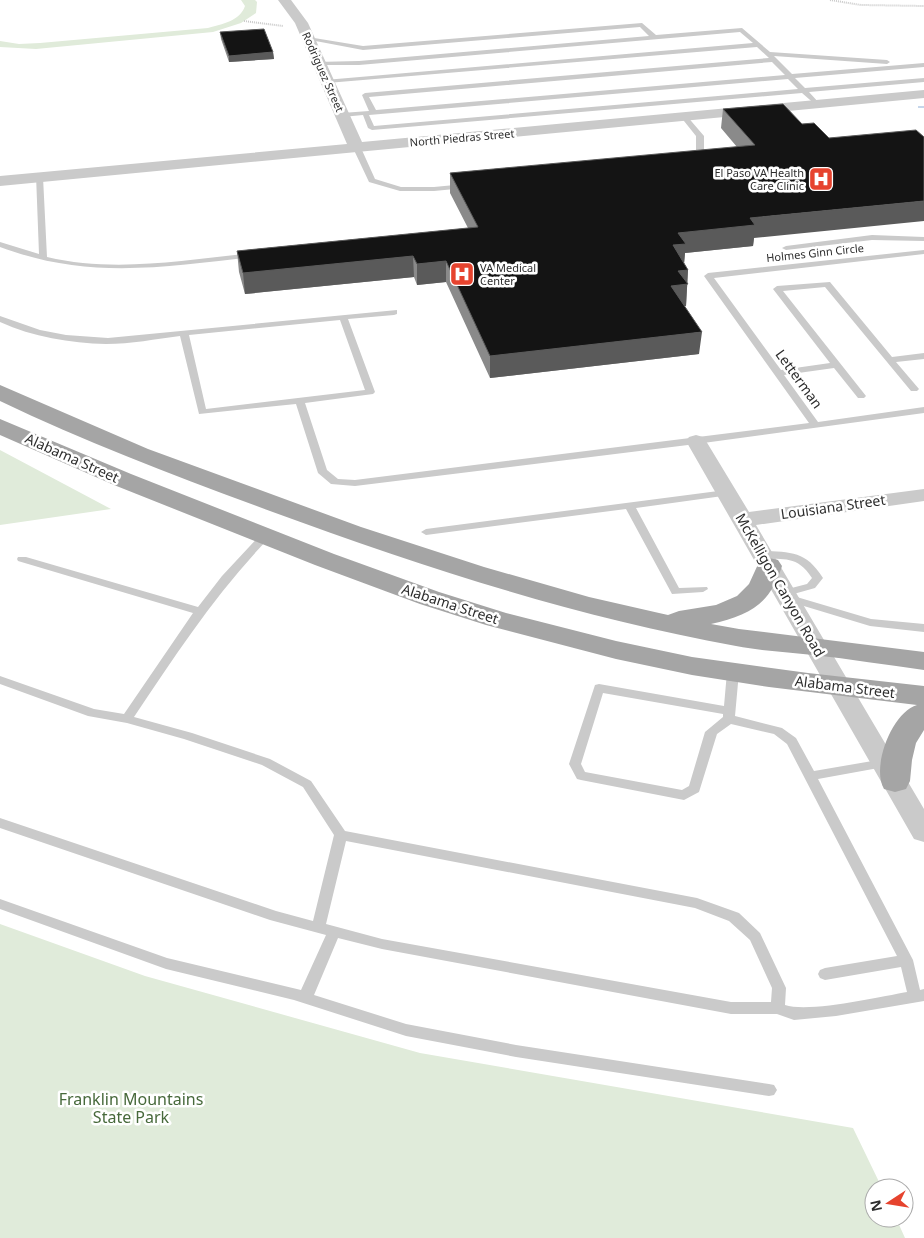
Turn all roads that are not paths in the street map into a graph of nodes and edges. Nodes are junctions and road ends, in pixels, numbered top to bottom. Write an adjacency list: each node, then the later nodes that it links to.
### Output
1 (285, 0): 2 (street, Rodriguez Street)
2 (306, 33): 3 (lane); 7 (street, Rodriguez Street)
3 (654, 37): 4 (lane); 7 (lane)
4 (757, 45): 5 (lane); 11 (lane)
5 (768, 54): 6 (lane); 8 (lane)
6 (773, 60): 9 (lane); 15 (lane)
7 (318, 63): 11 (street, Rodriguez Street)
8 (924, 65): 9 (lane)
9 (789, 76): 12 (lane); 15 (lane)
10 (924, 80): 12 (lane)
11 (327, 81): 16 (street, Rodriguez Street)
12 (804, 91): 14 (lane); 15 (lane)
13 (924, 94): 14 (street, North Piedras Street)
14 (817, 104): 17 (street, North Piedras Street)
15 (369, 112): 16 (lane)
16 (342, 115): 18 (street, Rodriguez Street)
17 (684, 116): 18 (street, North Piedras Street); 19 (lane)
18 (357, 148): 20 (street, North Piedras Street); 22 (lane)
19 (684, 161)
20 (39, 177): 21 (street, North Piedras Street); 28 (lane)
21 (0, 181)
22 (473, 185)
23 (924, 239): 27 (lane)
24 (0, 244): 28 (lane)
25 (924, 252): 27 (lane, Holmes Ginn Circle)
26 (260, 254): 28 (lane)
27 (794, 257): 29 (lane, Holmes Ginn Circle)
28 (43, 258)
29 (708, 276): 37 (lane, Letterman)
30 (394, 312): 31 (lane)
31 (344, 317): 33 (lane); 41 (lane)
32 (0, 319): 33 (lane)
33 (184, 334): 41 (lane)
34 (924, 356): 35 (lane)
35 (890, 360): 36 (lane); 38 (lane)
36 (837, 366): 37 (lane); 40 (lane)
37 (778, 373): 43 (lane, Letterman)
38 (914, 389)
39 (0, 392): 57 (main road, Alabama Street)
40 (861, 396)
41 (300, 400): 45 (lane, Letterman)
42 (924, 410): 43 (lane)
43 (815, 424): 45 (lane, Letterman)
44 (0, 426): 51 (main road, Alabama Street)
45 (696, 441): 46 (street, McKelligon Canyon Road)
46 (726, 493): 48 (lane); 49 (street, McKelligon Canyon Road)
47 (924, 494): 49 (street, Louisiana Street)
48 (630, 506): 50 (lane); 54 (lane)
49 (742, 520): 53 (street, McKelligon Canyon Road)
50 (426, 532)
51 (265, 536): 56 (lane); 61 (main road, Alabama Street)
52 (22, 559): 56 (lane)
53 (765, 560): 55 (street, McKelligon Canyon Road); 55 (lane); 57 (main road)
54 (703, 589)
55 (786, 595): 58 (lane); 59 (street, McKelligon Canyon Road)
56 (201, 612): 67 (lane)
57 (659, 622): 59 (main road, Alabama Street)
58 (924, 628)
59 (815, 646): 60 (main road, Alabama Street); 63 (street, McKelligon Canyon Road)
60 (924, 661)
61 (733, 672): 63 (main road, Alabama Street); 66 (lane)
62 (0, 680): 67 (lane)
63 (840, 687): 64 (main road, Alabama Street); 68 (street, McKelligon Canyon Road)
64 (924, 696)
65 (924, 713): 68 (main road)
66 (729, 715): 66 (lane); 69 (lane)
67 (127, 719): 72 (lane)
68 (889, 772): 69 (lane); 71 (street, McKelligon Canyon Road)
69 (810, 776): 76 (lane)
70 (0, 823): 74 (lane)
71 (924, 832)
72 (341, 835): 74 (lane); 80 (lane)
73 (0, 904): 79 (lane)
74 (318, 927): 75 (lane)
75 (334, 931): 79 (lane); 80 (lane)
76 (906, 960): 77 (lane); 78 (lane)
77 (825, 974)
78 (920, 996): 80 (lane)
79 (305, 998): 81 (lane)
80 (778, 1008)
81 (769, 1090)

